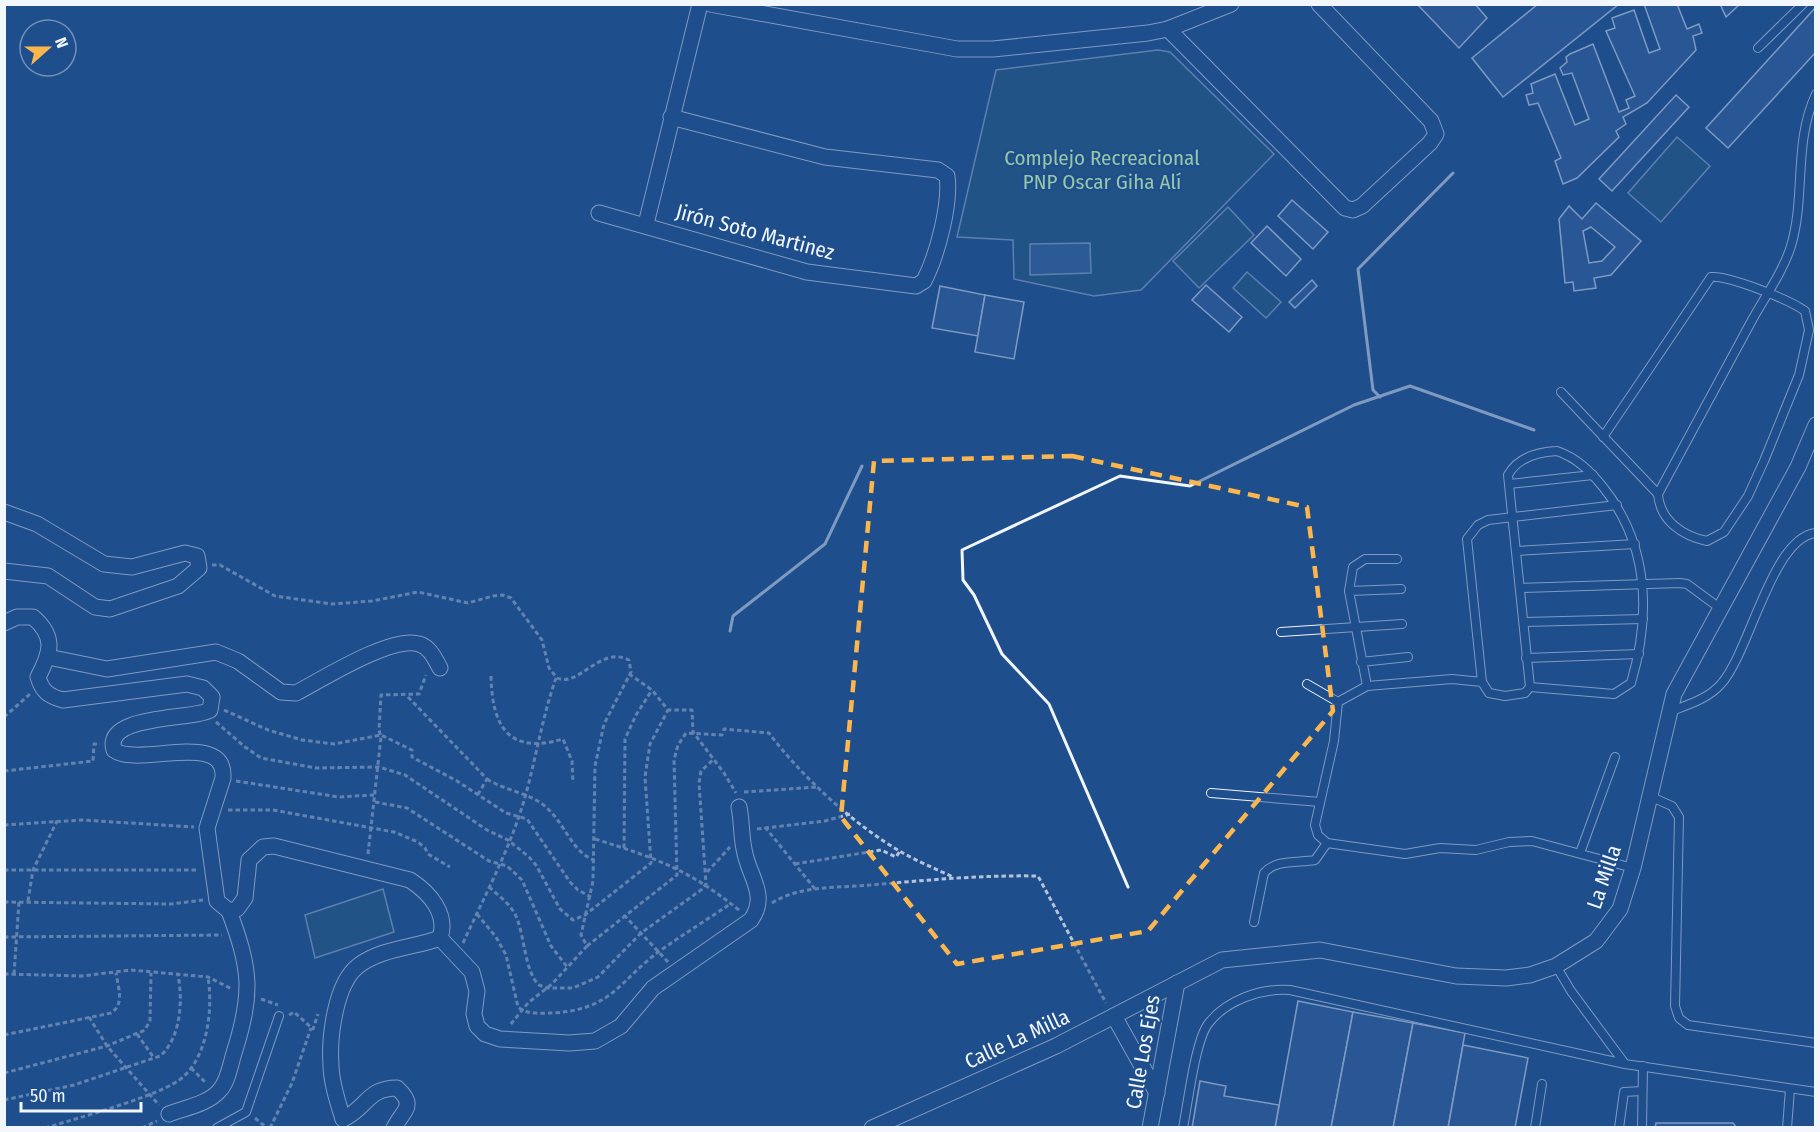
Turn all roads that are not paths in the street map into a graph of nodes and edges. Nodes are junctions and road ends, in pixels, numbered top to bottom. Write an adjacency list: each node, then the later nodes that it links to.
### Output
1 (700, 4): 9 (street)
2 (710, 4): 6 (street)
3 (1232, 4): 6 (street)
4 (1319, 4): 6 (street)
5 (1803, 4): 7 (lane)
6 (1168, 29)
7 (1758, 48)
8 (1815, 94): 12 (lane)
9 (671, 117): 11 (street); 11 (street, Jirón Soto Martinez)
10 (599, 213): 11 (street, Jirón Soto Martinez)
11 (646, 224)
12 (1767, 293): 15 (lane); 18 (lane); 18 (lane)
13 (1561, 392): 15 (lane)
14 (1815, 431): 31 (street, La Milla)
15 (1603, 437): 18 (lane)
16 (1593, 475): 17 (lane); 17 (lane); 19 (lane)
17 (1509, 484): 21 (lane)
18 (1658, 494)
19 (1617, 505): 21 (lane); 23 (lane)
20 (4, 512): 26 (street)
21 (1512, 518): 24 (lane); 44 (lane)
22 (1815, 533): 49 (lane)
23 (1635, 544): 24 (lane); 27 (lane)
24 (1516, 551): 28 (lane)
25 (1397, 559): 30 (lane)
26 (4, 571)
27 (1644, 584): 28 (lane); 31 (lane); 32 (lane)
28 (1520, 588): 33 (lane)
29 (1401, 589): 30 (lane)
30 (1348, 591): 36 (lane)
31 (1721, 609): 49 (street, La Milla)
32 (1643, 619): 33 (lane); 38 (lane)
33 (1524, 622): 41 (lane)
34 (4, 623): 39 (street)
35 (1402, 624): 36 (lane)
36 (1355, 628): 37 (lane); 42 (lane)
37 (1281, 632)
38 (1640, 654): 41 (lane); 47 (lane)
39 (48, 657): 43 (street); 58 (street)
40 (1408, 657): 42 (lane)
41 (1526, 658): 47 (lane)
42 (1361, 662): 46 (lane)
43 (440, 668)
44 (1482, 682): 46 (lane); 47 (lane)
45 (1307, 684): 48 (lane)
46 (1367, 686): 48 (lane)
47 (1530, 687)
48 (1338, 702): 54 (lane)
49 (1668, 712): 52 (street, La Milla)
50 (1615, 757): 56 (lane)
51 (1211, 793): 54 (lane)
52 (1648, 796): 57 (street, La Milla); 65 (lane)
53 (737, 799): 60 (street)
54 (1320, 802): 55 (lane)
55 (1327, 843): 56 (lane); 59 (lane)
56 (1581, 853): 57 (lane)
57 (1633, 868): 61 (street, La Milla)
58 (229, 910): 60 (street); 73 (street)
59 (1254, 922)
60 (440, 938): 74 (street)
61 (1556, 966): 62 (street, La Milla); 66 (lane)
62 (1177, 983): 64 (street, Calle La Milla); 72 (street, Calle Los Ejes)
63 (279, 1016): 75 (lane)
64 (1114, 1016): 72 (street); 77 (street, Calle La Milla)
65 (1815, 1043)
66 (1625, 1064): 67 (lane); 79 (lane)
67 (1643, 1066): 69 (lane); 70 (lane)
68 (1542, 1084): 80 (lane)
69 (1790, 1089): 71 (lane); 83 (lane)
70 (1642, 1091): 81 (lane); 82 (lane)
71 (1815, 1092)
72 (1157, 1093): 78 (street, Calle Los Ejes)
73 (169, 1114)
74 (341, 1123): 76 (street)
75 (217, 1128)
76 (394, 1128)
77 (872, 1128)
78 (1150, 1128)
79 (1183, 1128)
80 (1535, 1128)
81 (1619, 1128)
82 (1642, 1128)
83 (1787, 1128)

